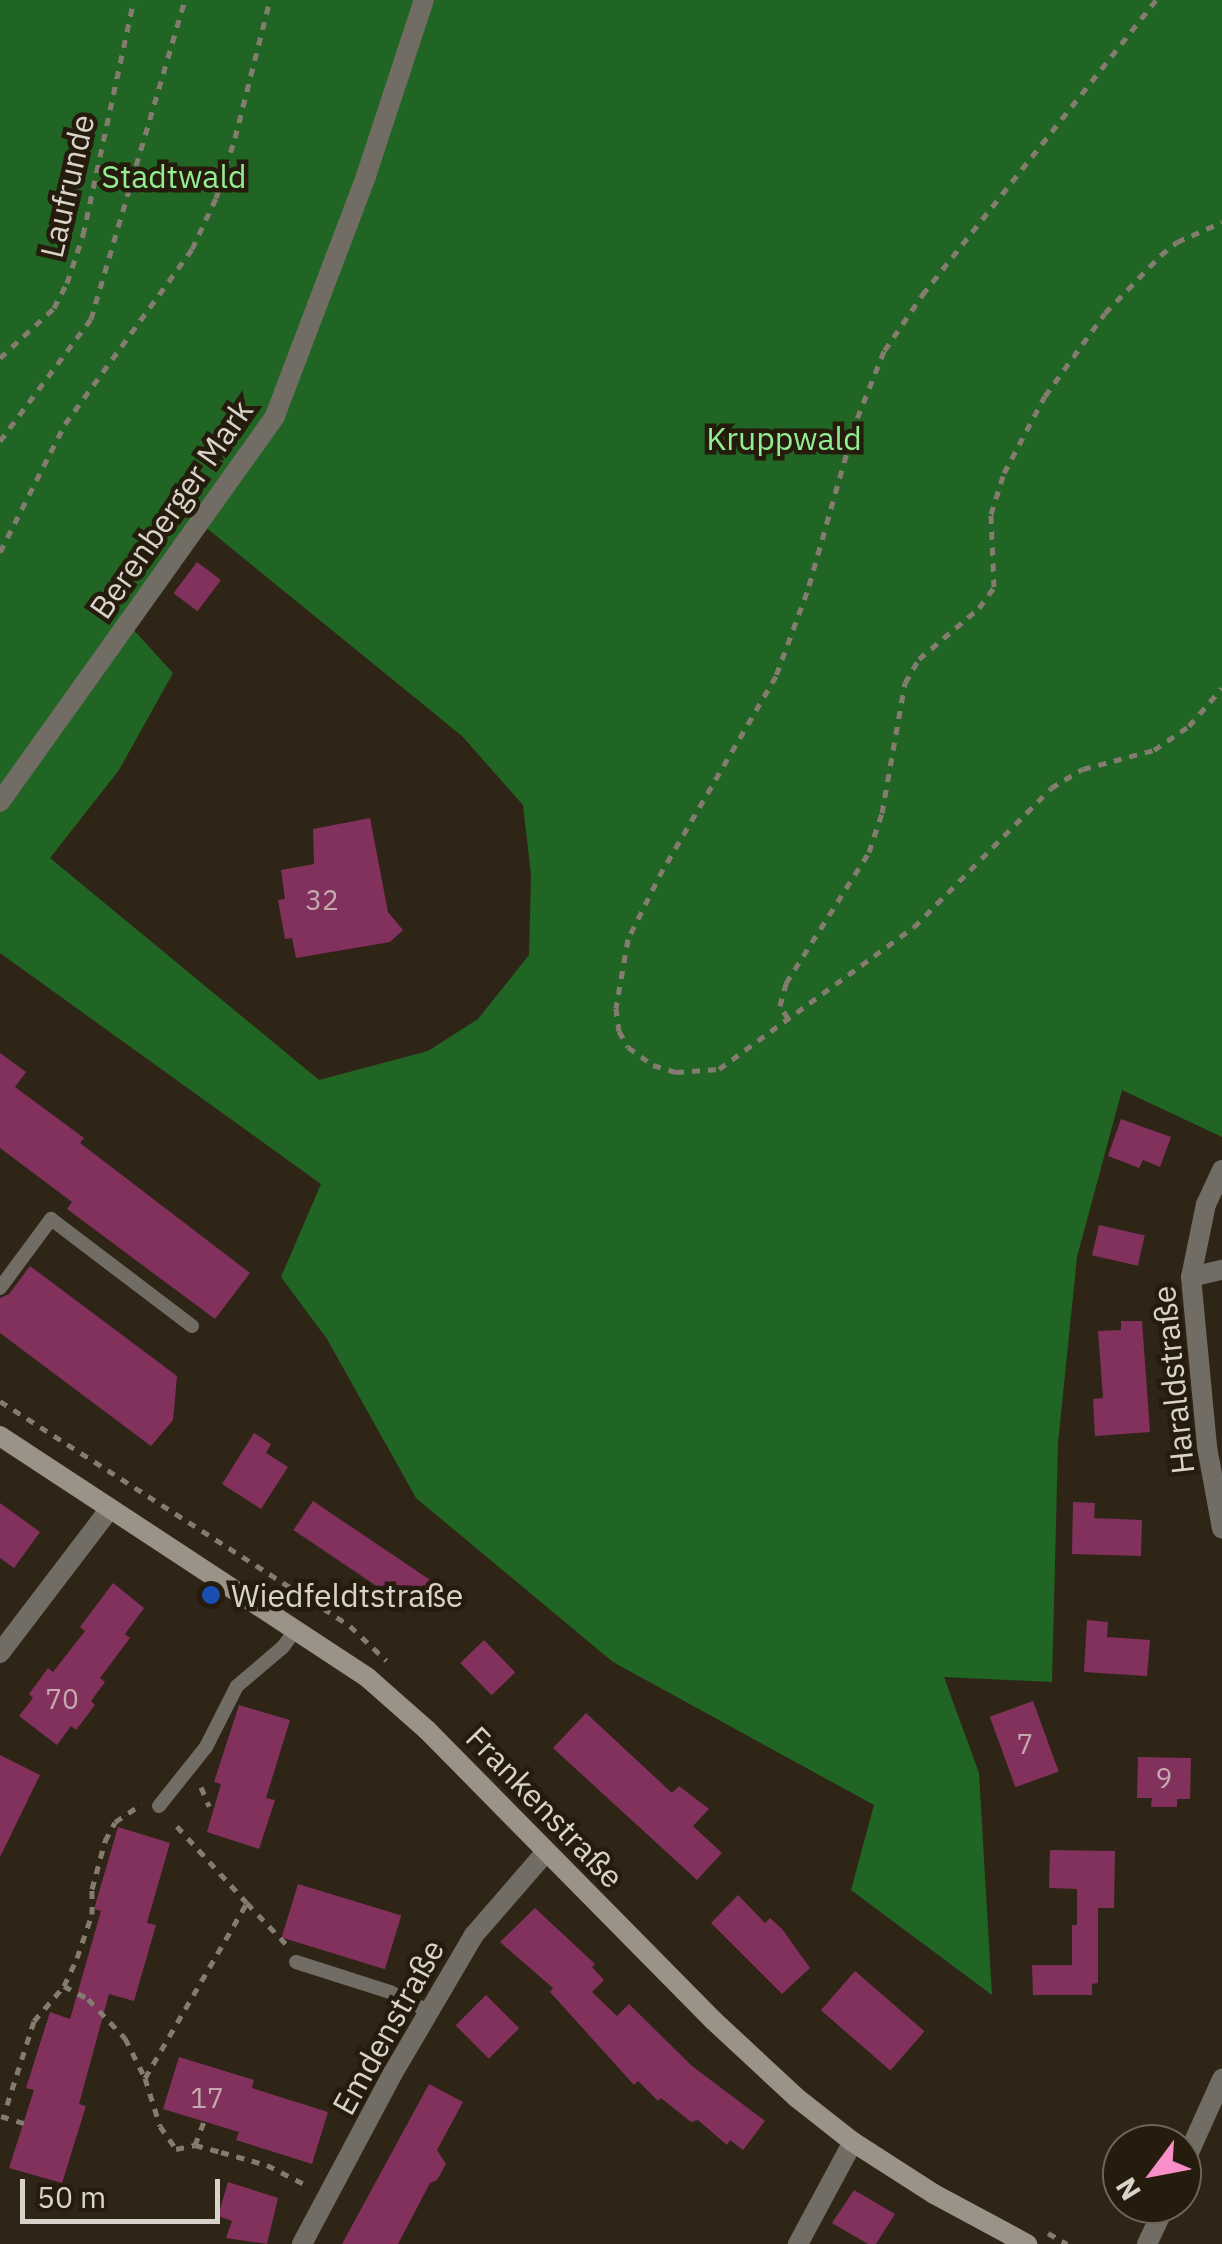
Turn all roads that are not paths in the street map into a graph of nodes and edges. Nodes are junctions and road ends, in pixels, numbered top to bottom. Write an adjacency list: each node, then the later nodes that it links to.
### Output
1 (424, 0): 2 (street, Berenberger Mark)
2 (0, 802)
3 (1222, 1170): 5 (street, Haraldstraße)
4 (1222, 1270): 5 (street)
5 (1190, 1278): 10 (street, Haraldstraße)
6 (0, 1288): 7 (lane)
7 (192, 1326)
8 (0, 1436): 9 (main road, Frankenstraße)
9 (108, 1511): 11 (main road, Frankenstraße); 12 (street)
10 (1222, 1529)
11 (296, 1629): 13 (lane); 14 (main road, Frankenstraße)
12 (0, 1653)
13 (158, 1806)
14 (546, 1852): 16 (street, Emdenstraße); 19 (main road, Frankenstraße)
15 (296, 1962): 16 (lane)
16 (428, 2012): 20 (street, Emdenstraße)
17 (1222, 2079): 18 (street)
18 (1202, 2124)
19 (854, 2142): 21 (street); 22 (main road, Frankenstraße)
20 (302, 2244)
21 (798, 2244)
22 (1027, 2244)

